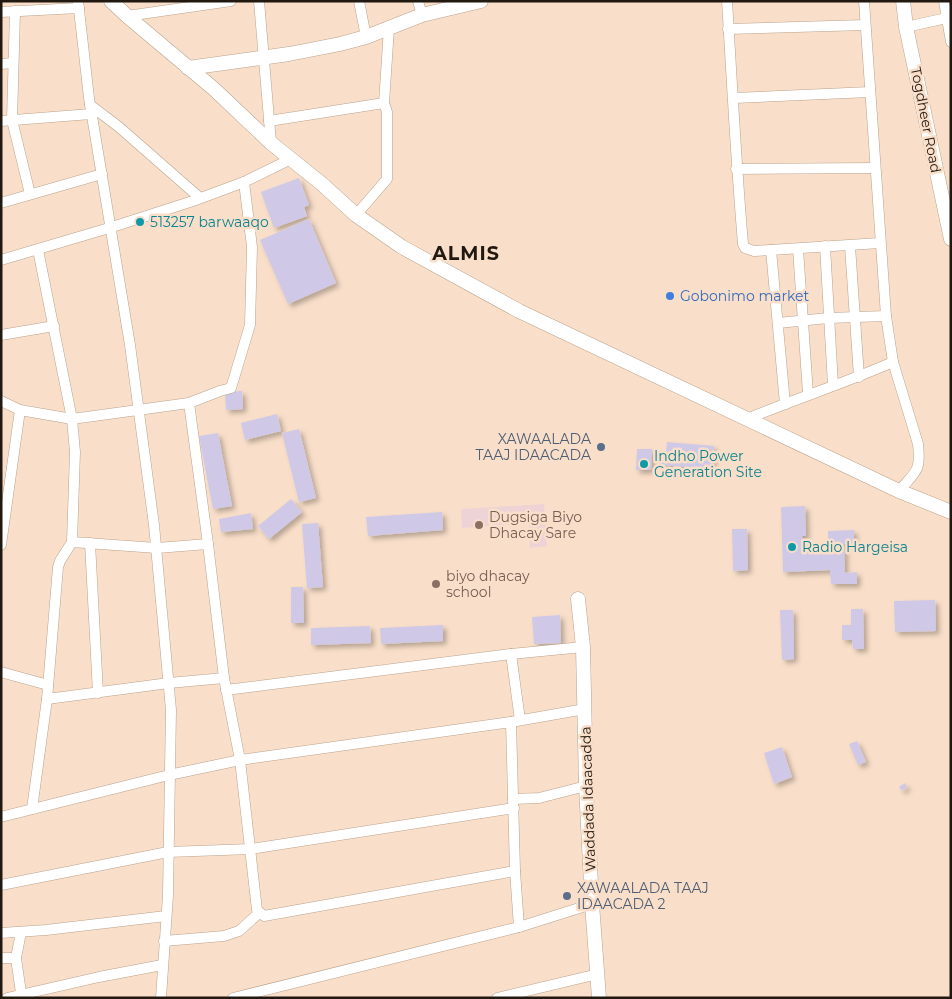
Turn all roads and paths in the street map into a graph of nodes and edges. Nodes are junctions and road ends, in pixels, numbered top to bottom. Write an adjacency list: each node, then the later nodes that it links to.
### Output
1 (111, 1): 15 (main road)
2 (231, 1): 15 (street)
3 (259, 1): 23 (street)
4 (359, 1): 21 (street)
5 (418, 1): 14 (street)
6 (481, 1): 14 (main road)
7 (726, 1): 20 (street)
8 (864, 1): 17 (street)
9 (903, 1): 18 (main road, Togdheer Road)
10 (944, 1): 16 (street)
11 (78, 4): 13 (street); 30 (street)
12 (1, 12): 13 (street)
13 (15, 12): 24 (street)
14 (422, 15): 19 (main road)
15 (126, 16): 26 (main road)
16 (949, 17): 18 (street); 22 (street)
17 (865, 25): 20 (street); 27 (street)
18 (906, 27): 39 (main road, Togdheer Road)
19 (390, 28): 21 (main road); 29 (street)
20 (728, 29): 28 (street)
21 (366, 37): 23 (main road)
22 (951, 42)
23 (264, 58): 26 (main road); 32 (street)
24 (13, 63): 25 (street); 31 (street)
25 (1, 64)
26 (188, 68): 33 (main road)
27 (870, 92): 28 (street); 35 (street)
28 (734, 98): 36 (street)
29 (384, 103): 32 (street); 43 (street)
30 (91, 109): 31 (street); 37 (street); 41 (street)
31 (7, 121): 40 (street)
32 (269, 121): 33 (street)
33 (271, 143): 34 (main road)
34 (291, 159): 38 (street); 43 (main road)
35 (874, 168): 36 (street); 46 (street)
36 (736, 169): 51 (street)
37 (102, 174): 40 (street); 44 (street)
38 (244, 182): 41 (street); 65 (street)
39 (945, 187): 45 (main road, Togdheer Road)
40 (30, 194): 42 (street)
41 (200, 198): 44 (street)
42 (1, 203)
43 (356, 215): 70 (main road)
44 (109, 228): 50 (street); 68 (street)
45 (951, 239)
46 (880, 243): 48 (street); 53 (street)
47 (825, 246): 48 (street); 49 (street); 54 (street)
48 (850, 246): 55 (street)
49 (798, 249): 51 (street); 56 (street)
50 (38, 250): 52 (street); 58 (street)
51 (770, 250): 57 (street)
52 (1, 260)
53 (886, 316): 55 (street); 60 (street)
54 (828, 318): 55 (street); 56 (street); 62 (street)
55 (854, 318): 61 (street)
56 (804, 321): 57 (street); 63 (street)
57 (778, 323): 66 (street)
58 (54, 326): 59 (street); 69 (street)
59 (1, 335)
60 (893, 362): 61 (street); 71 (street)
61 (859, 377): 62 (street)
62 (833, 385): 63 (street)
63 (808, 394): 66 (street)
64 (1, 401): 67 (street)
65 (189, 403): 68 (street); 75 (street)
66 (785, 404): 70 (street)
67 (20, 410): 69 (street); 76 (street)
68 (139, 411): 69 (street); 77 (street)
69 (72, 419): 73 (street)
70 (747, 419): 71 (main road)
71 (900, 491): 72 (main road)
72 (951, 512)
73 (72, 542): 74 (street); 84 (street)
74 (90, 544): 77 (street); 86 (street)
75 (208, 544): 77 (street); 82 (street)
76 (1, 545)
77 (157, 548): 83 (street)
78 (578, 599): 79 (main road, Waddada Idaacadda)
79 (583, 647): 80 (street); 88 (main road, Waddada Idaacadda)
80 (511, 654): 85 (street); 89 (street)
81 (1, 672): 84 (street)
82 (224, 678): 83 (street); 85 (street)
83 (169, 683): 86 (street); 91 (street)
84 (48, 686): 87 (street)
85 (226, 690): 90 (street)
86 (98, 693): 87 (street)
87 (47, 699): 94 (street)
88 (584, 709): 89 (street); 92 (main road, Waddada Idaacadda)
89 (515, 721): 90 (street); 93 (street)
90 (240, 760): 91 (street); 96 (street)
91 (170, 776): 94 (street); 97 (street)
92 (586, 786): 93 (street); 100 (main road, Waddada Idaacadda)
93 (514, 804): 96 (street); 98 (street)
94 (32, 809): 95 (street)
95 (1, 817)
96 (251, 849): 97 (street); 101 (street)
97 (168, 852): 99 (street); 102 (street)
98 (515, 871): 101 (street); 103 (street)
99 (1, 884)
100 (592, 904): 103 (street); 110 (main road, Waddada Idaacadda)
101 (259, 913): 106 (street)
102 (166, 916): 104 (street); 106 (street)
103 (519, 927): 114 (street)
104 (20, 932): 105 (street); 108 (street)
105 (1, 934)
106 (164, 940): 109 (street)
107 (1, 958): 108 (street)
108 (16, 958): 111 (street)
109 (162, 964): 111 (street); 113 (street)
110 (598, 974): 115 (street); 116 (main road, Waddada Idaacadda)
111 (21, 993): 112 (street)
112 (7, 998)
113 (161, 998)
114 (233, 998)
115 (497, 998)
116 (599, 998)

